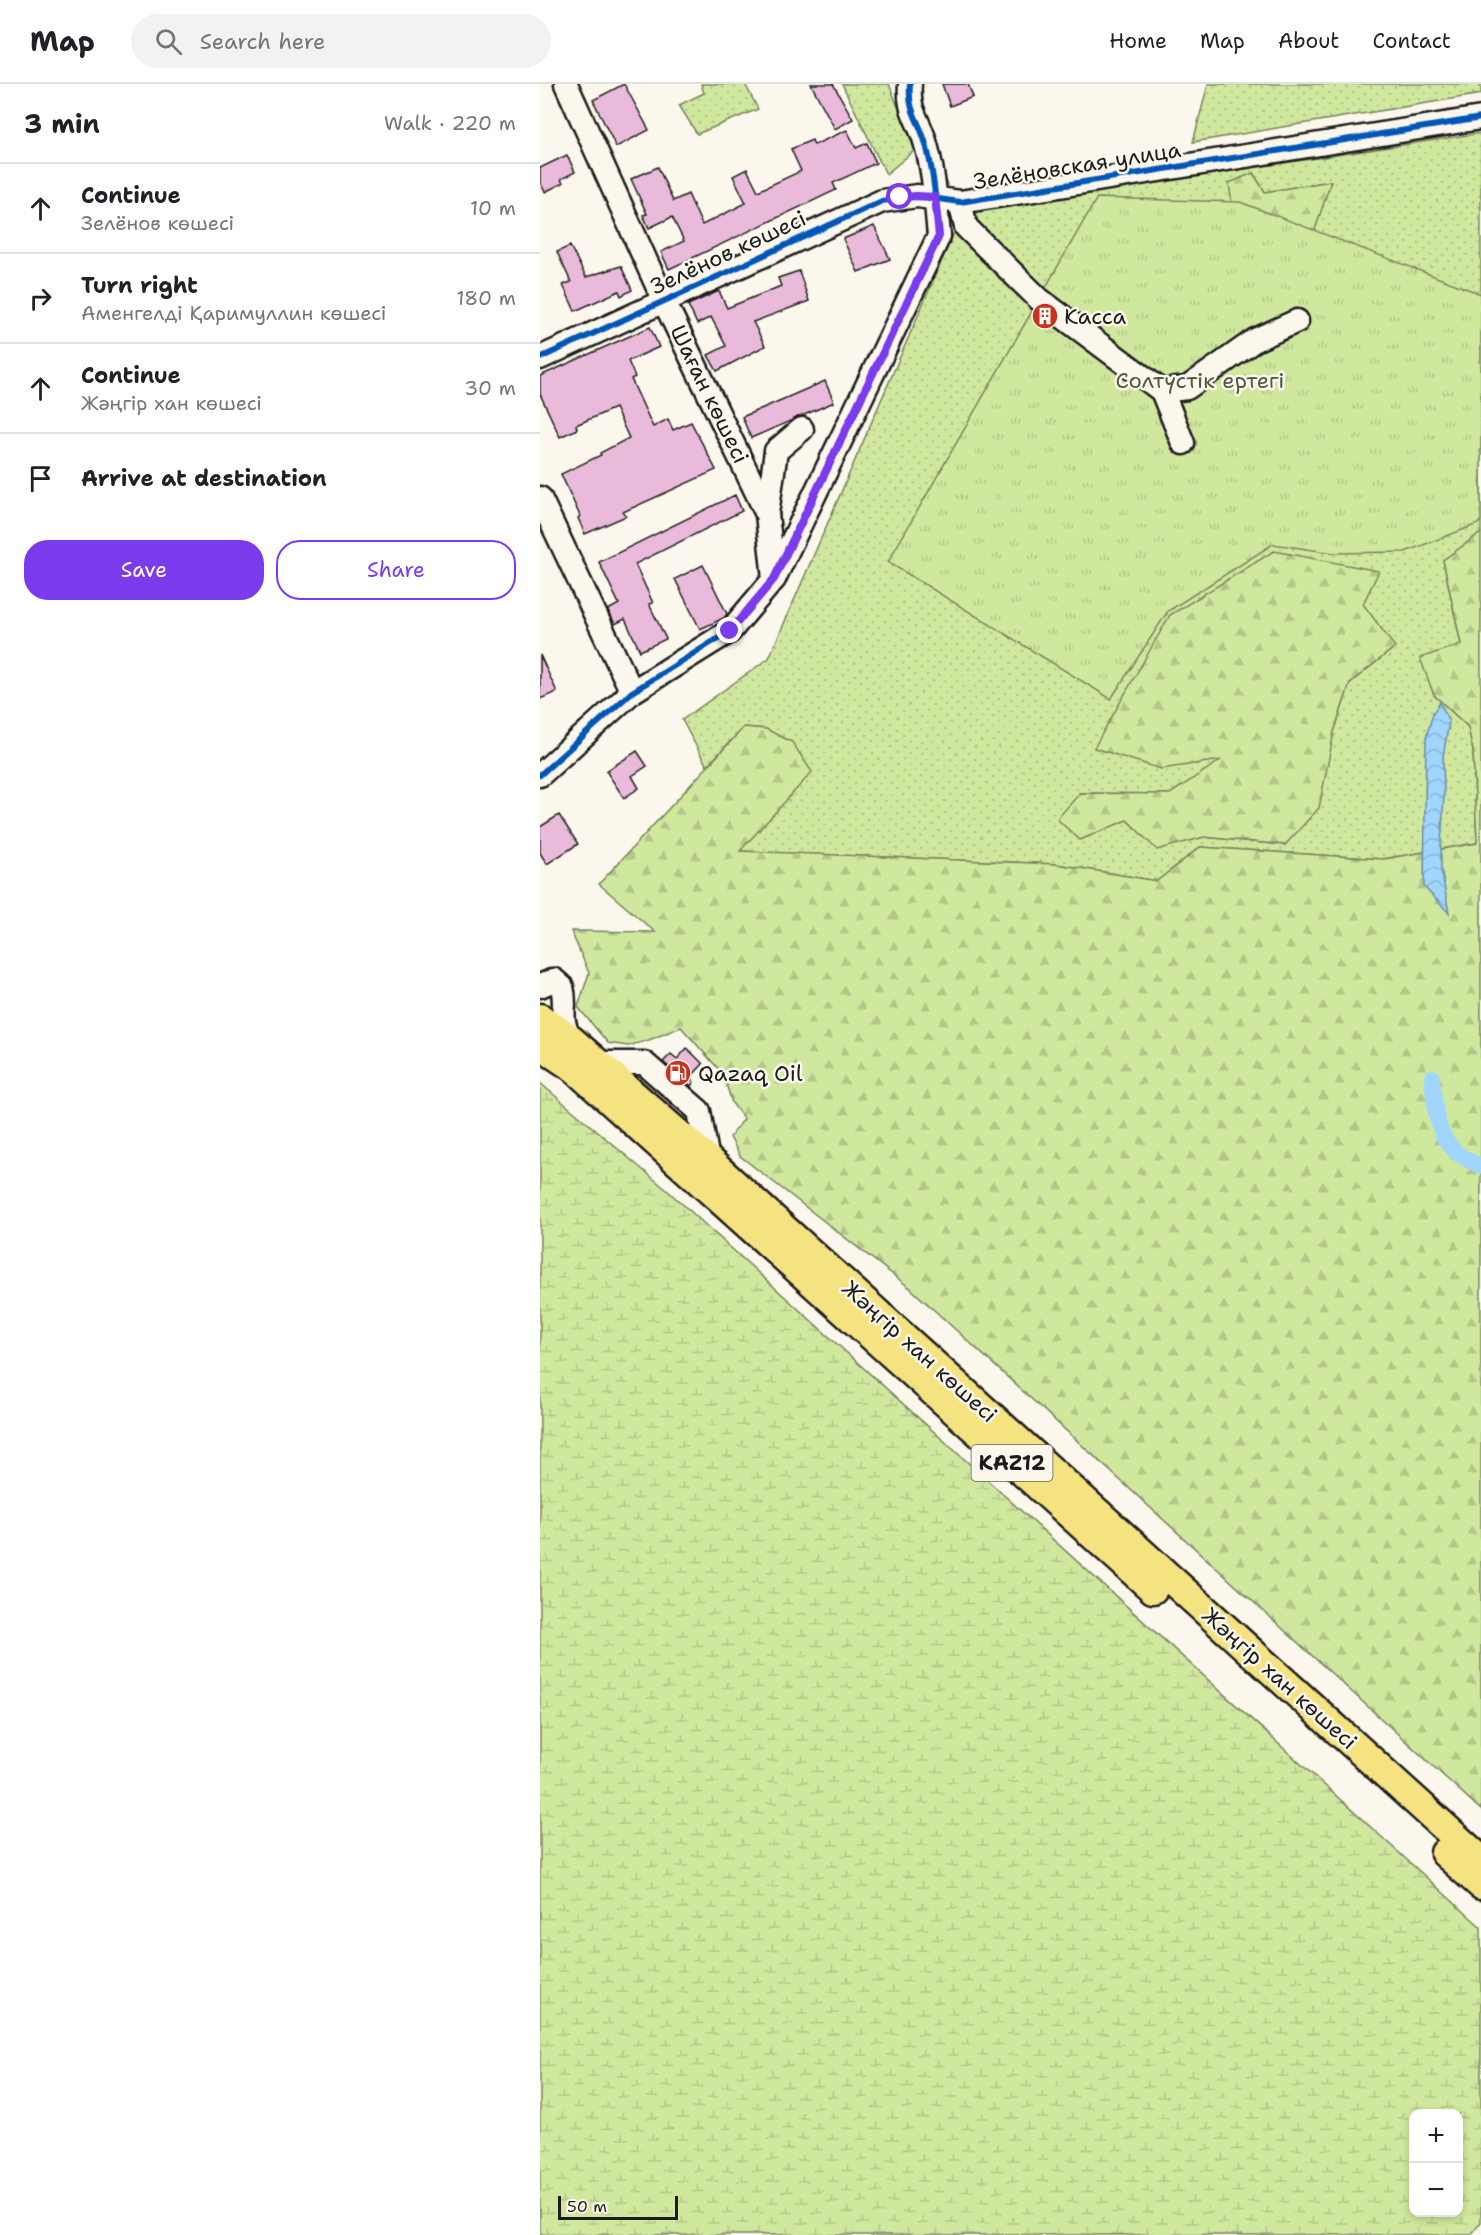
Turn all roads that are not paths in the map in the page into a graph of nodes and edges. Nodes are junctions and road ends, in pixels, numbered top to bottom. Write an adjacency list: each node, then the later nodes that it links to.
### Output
1 (566, 84): 6 (street, Шаған көшесі)
2 (910, 84): 4 (street)
3 (1481, 118): 5 (street, Зелёновская улица)
4 (935, 197): 5 (street, Зелёновская улица); 6 (street, Зелёнов көшесі); 14 (street)
5 (960, 202): 9 (street)
6 (664, 301): 8 (street, Зелёнов көшесі); 13 (street, Шаған көшесі)
7 (1298, 321): 9 (street)
8 (540, 358)
9 (1162, 391): 11 (street)
10 (802, 429): 13 (street)
11 (1183, 443)
12 (540, 498): 15 (street)
13 (767, 514): 14 (street, Шаған көшесі)
14 (774, 579): 15 (street)
15 (632, 692): 16 (street)
16 (540, 775)
17 (540, 986): 20 (street)
18 (540, 1008): 20 (main road)
19 (540, 1018): 20 (main road, Жәңгір хан көшесі / KAZ12)
20 (571, 1040): 22 (main road, Жәңгір хан көшесі / KAZ12)
21 (540, 1045): 23 (main road, Жәңгір хан көшесі / KAZ12)
22 (1481, 1860)
23 (1481, 1885)

